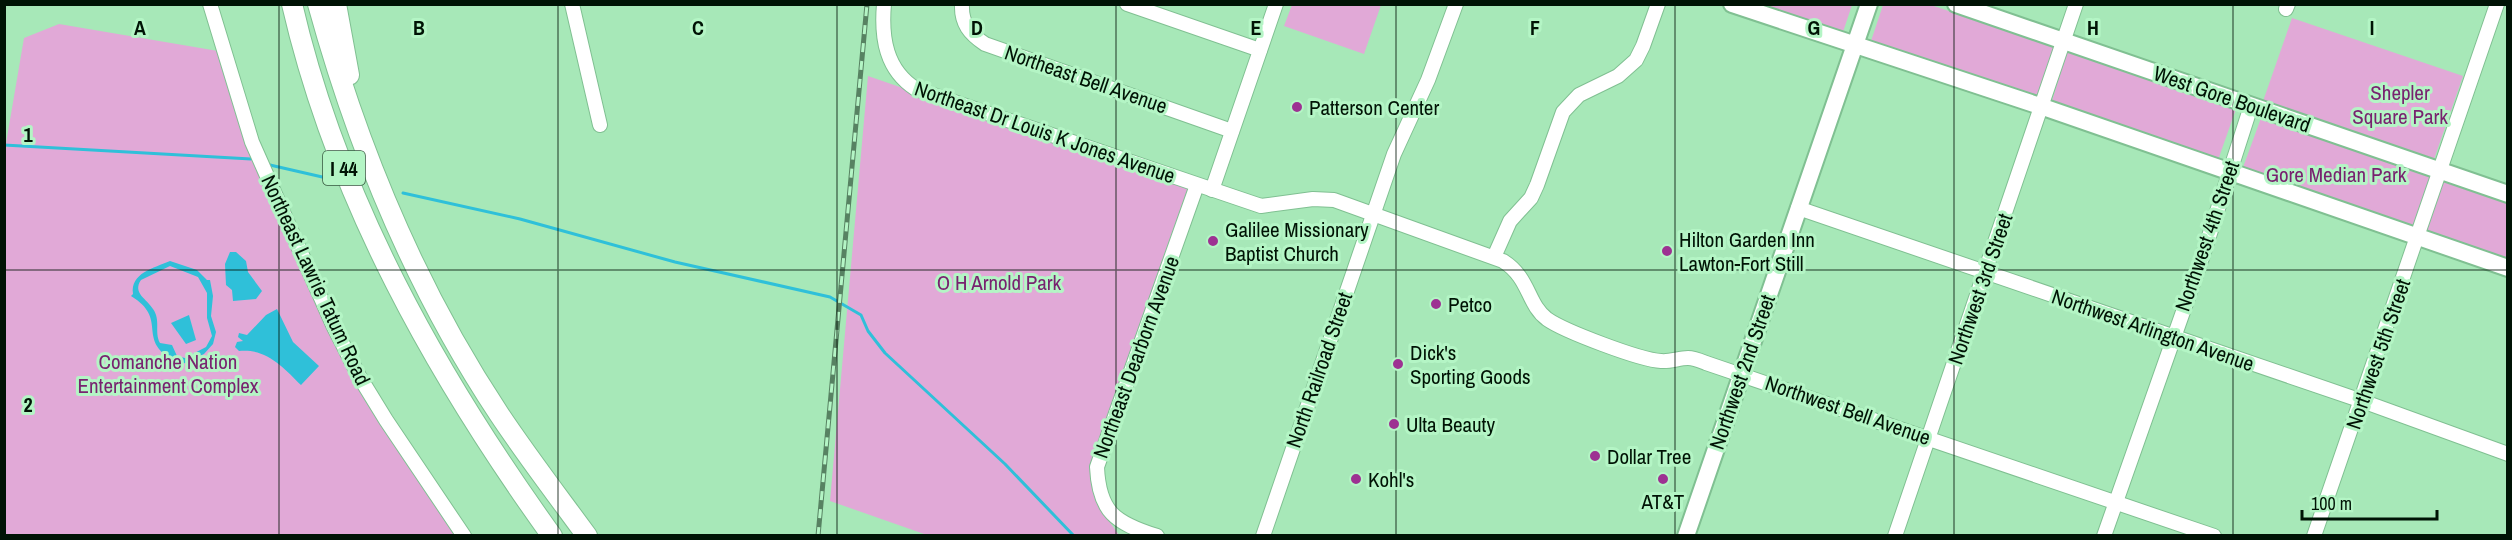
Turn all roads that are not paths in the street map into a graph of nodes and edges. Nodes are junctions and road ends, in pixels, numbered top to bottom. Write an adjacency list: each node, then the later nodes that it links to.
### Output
1 (210, 4): 48 (street, Northeast Lawrie Tatum Road)
2 (318, 4): 24 (highway, I 44)
3 (336, 4): 24 (highway)
4 (572, 4): 22 (street)
5 (884, 4): 27 (street, Northeast Dr Louis K Jones Avenue)
6 (962, 4): 23 (street, Northeast Bell Avenue)
7 (1127, 4): 19 (street)
8 (1456, 4): 31 (street, North Railroad Street)
9 (1658, 4): 33 (street)
10 (1732, 4): 18 (main road)
11 (1869, 4): 18 (main road, Northwest 2nd Street)
12 (1956, 4): 17 (main road, West Gore Boulevard)
13 (2076, 4): 17 (street, Northwest 3rd Street)
14 (1271, 6): 19 (street)
15 (2500, 7): 25 (street, Northwest 5th Street)
16 (293, 8): 37 (highway, I 44)
17 (2063, 41): 20 (main road, West Gore Boulevard); 21 (street, Northwest 3rd Street)
18 (1854, 44): 21 (main road); 30 (main road, Northwest 2nd Street)
19 (1260, 50): 23 (street)
20 (2252, 106): 25 (main road, West Gore Boulevard); 26 (street, Northwest 4th Street)
21 (2043, 108): 26 (main road); 36 (street, Northwest 3rd Street)
22 (600, 125)
23 (1232, 131): 28 (street)
24 (358, 132): 34 (highway, I 44)
25 (2440, 171): 29 (main road, West Gore Boulevard); 32 (street, Northwest 5th Street)
26 (2228, 172): 32 (main road); 38 (street, Northwest 4th Street)
27 (1197, 185): 28 (street); 47 (street, Northeast Dearborn Avenue)
28 (1212, 190): 31 (street)
29 (2508, 194)
30 (1798, 208): 36 (street, Northwest Arlington Avenue); 40 (main road, Northwest 2nd Street)
31 (1372, 213): 33 (street, Northwest Bell Avenue); 52 (street, North Railroad Street)
32 (2418, 238): 35 (main road); 41 (street, Northwest 5th Street)
33 (1494, 257): 40 (street, Northwest Bell Avenue)
34 (416, 268): 39 (highway); 44 (highway, I 44)
35 (2508, 268)
36 (1986, 272): 38 (street, Northwest Arlington Avenue); 42 (street, Northwest 3rd Street)
37 (393, 280): 39 (highway); 45 (highway, I 44)
38 (2172, 337): 41 (street, Northwest Arlington Avenue); 46 (street, Northwest 4th Street)
39 (461, 373): 44 (highway); 45 (highway)
40 (1742, 374): 42 (street, Northwest Bell Avenue); 53 (main road, Northwest 2nd Street)
41 (2362, 401): 43 (street, Northwest Arlington Avenue); 57 (street, Northwest 5th Street)
42 (1928, 437): 46 (street, Northwest Bell Avenue); 54 (street, Northwest 3rd Street)
43 (2508, 454)
44 (530, 459): 50 (highway, I 44)
45 (508, 475): 49 (highway, I 44)
46 (2115, 502): 55 (street, Northwest 4th Street); 56 (street, Northwest Bell Avenue)
47 (1130, 531): 51 (street, Northeast Dearborn Avenue)
48 (464, 536)
49 (552, 536)
50 (587, 536)
51 (1157, 536)
52 (1263, 536)
53 (1686, 536)
54 (1895, 536)
55 (2104, 536)
56 (2214, 536)
57 (2314, 536)

